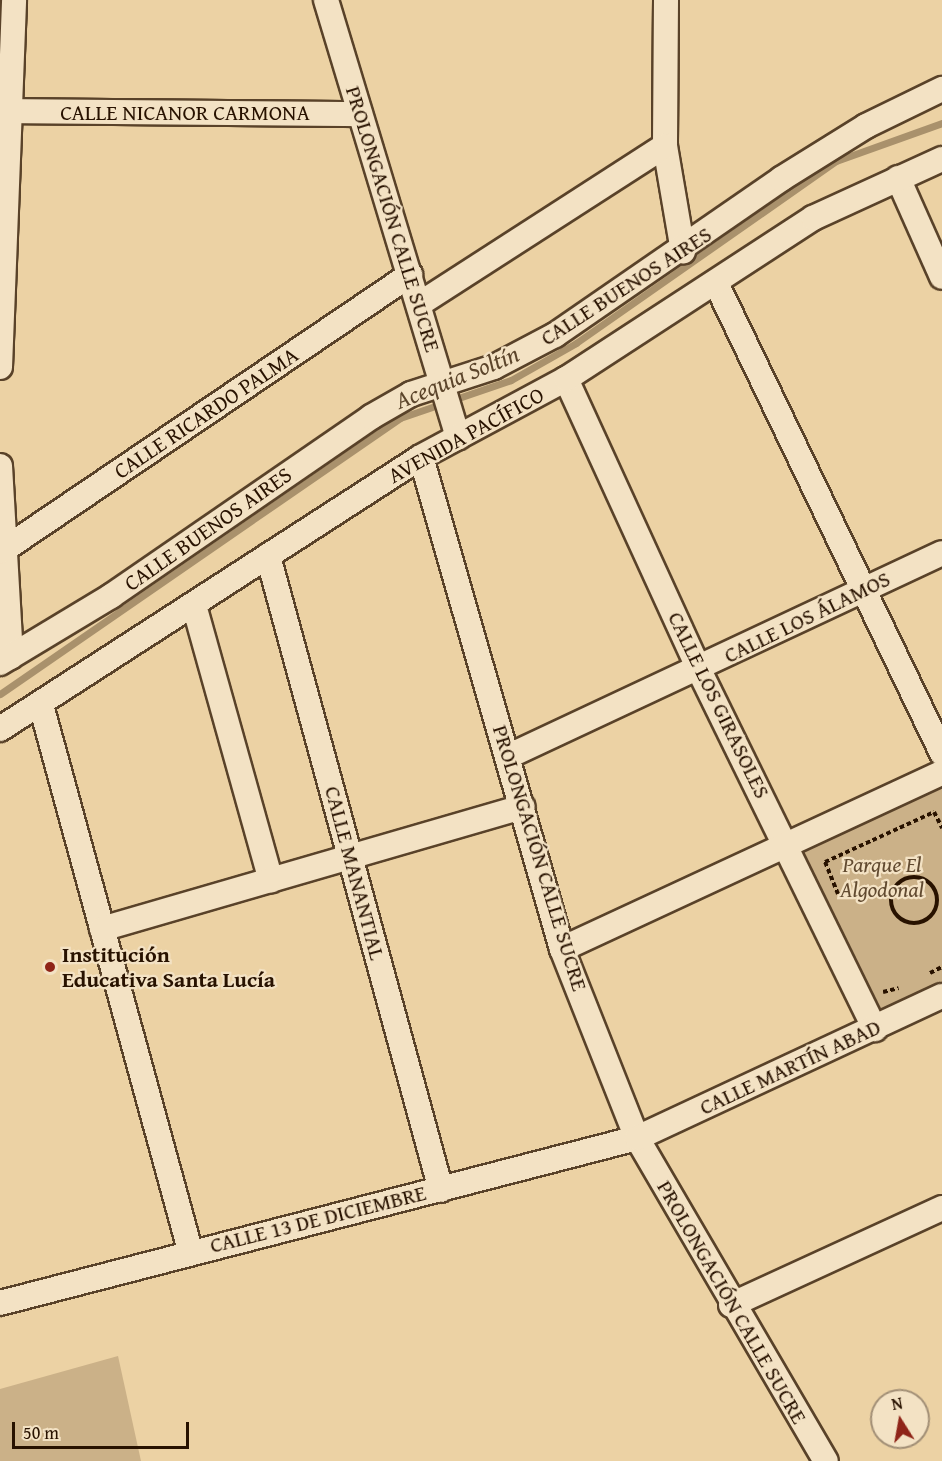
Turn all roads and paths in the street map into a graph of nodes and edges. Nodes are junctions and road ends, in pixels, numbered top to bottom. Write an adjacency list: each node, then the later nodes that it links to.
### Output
1 (14, 0): 5 (street)
2 (326, 0): 6 (street, PROLONGACIÓN CALLE SUCRE)
3 (666, 0): 7 (street)
4 (942, 89): 10 (street, CALLE BUENOS AIRES)
5 (10, 111): 6 (street, CALLE NICANOR CARMONA); 15 (street)
6 (360, 114): 11 (street, PROLONGACIÓN CALLE SUCRE)
7 (665, 146): 10 (street); 14 (street)
8 (942, 159): 9 (street, AVENIDA PACÍFICO)
9 (898, 177): 12 (street); 13 (street, AVENIDA PACÍFICO)
10 (682, 251): 17 (street, CALLE BUENOS AIRES)
11 (410, 275): 14 (street, PROLONGACIÓN CALLE SUCRE); 21 (street, CALLE RICARDO PALMA)
12 (942, 277)
13 (716, 283): 16 (street, AVENIDA PACÍFICO); 24 (street)
14 (421, 303): 17 (street, PROLONGACIÓN CALLE SUCRE)
15 (0, 366)
16 (566, 380): 18 (street, AVENIDA PACÍFICO); 27 (street, CALLE LOS GIRASOLES)
17 (446, 396): 18 (street, PROLONGACIÓN CALLE SUCRE); 26 (street, CALLE BUENOS AIRES)
18 (458, 438): 19 (street, AVENIDA PACÍFICO)
19 (421, 457): 23 (street, AVENIDA PACÍFICO); 31 (street, PROLONGACIÓN CALLE SUCRE)
20 (0, 466): 21 (street)
21 (2, 551): 26 (street)
22 (942, 553): 24 (street, CALLE LOS ÁLAMOS)
23 (268, 556): 25 (street, AVENIDA PACÍFICO); 36 (street, CALLE MANANTIAL)
24 (863, 589): 27 (street, CALLE LOS ÁLAMOS); 30 (street)
25 (194, 605): 28 (street, AVENIDA PACÍFICO); 37 (street)
26 (6, 660)
27 (699, 670): 31 (street, CALLE LOS ÁLAMOS); 35 (street, CALLE LOS GIRASOLES)
28 (41, 705): 29 (street, AVENIDA PACÍFICO); 40 (street)
29 (0, 729)
30 (942, 753)
31 (509, 756): 33 (street, PROLONGACIÓN CALLE SUCRE)
32 (942, 773): 35 (street)
33 (523, 807): 36 (street); 41 (street, PROLONGACIÓN CALLE SUCRE)
34 (942, 828): 38 (path)
35 (788, 843): 41 (street); 47 (street, CALLE LOS GIRASOLES)
36 (351, 857): 37 (street); 49 (street, CALLE MANANTIAL)
37 (271, 880): 40 (street)
38 (840, 901)
39 (892, 910): 39 (path)
40 (102, 929): 51 (street)
41 (562, 949): 48 (street, PROLONGACIÓN CALLE SUCRE)
42 (942, 968): 43 (path)
43 (923, 977)
44 (876, 982): 45 (path)
45 (905, 986)
46 (942, 996): 47 (street, CALLE MARTÍN ABAD)
47 (875, 1029): 48 (street, CALLE MARTÍN ABAD)
48 (637, 1138): 49 (street, CALLE 13 DE DICIEMBRE); 53 (street, PROLONGACIÓN CALLE SUCRE)
49 (441, 1190): 51 (street, CALLE 13 DE DICIEMBRE)
50 (942, 1208): 53 (street)
51 (190, 1250): 52 (street, CALLE 13 DE DICIEMBRE)
52 (0, 1303)
53 (731, 1305): 54 (street, PROLONGACIÓN CALLE SUCRE)
54 (826, 1461)

